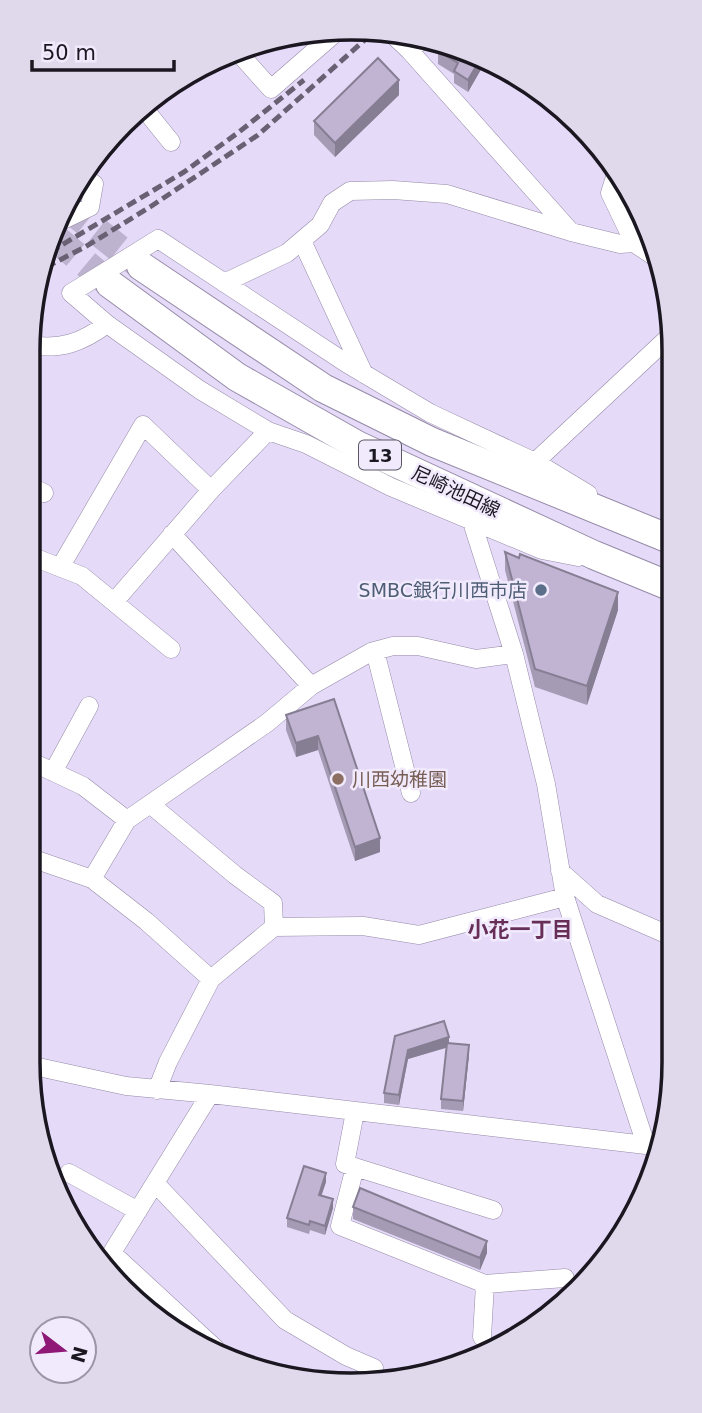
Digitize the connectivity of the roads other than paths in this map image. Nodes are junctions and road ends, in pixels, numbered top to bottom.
1 (325, 42) edge
2 (416, 47) edge
3 (245, 59) edge
4 (149, 115) edge
5 (170, 142) dead end
6 (91, 182) edge
7 (613, 184) edge
8 (71, 216) edge
9 (571, 232) junction
10 (302, 241) junction
11 (634, 243) junction
12 (645, 250) edge
13 (141, 266) tunnel mouth
14 (224, 283) junction
15 (110, 284) tunnel mouth
16 (107, 324) junction
17 (662, 344) edge
18 (40, 346) edge
19 (365, 374) junction
20 (268, 431) junction
21 (535, 462) junction
22 (211, 490) junction
23 (471, 519) junction
24 (641, 527) junction
25 (172, 534) junction
26 (662, 536) edge
27 (40, 559) edge
28 (61, 566) junction
29 (620, 566) junction
30 (662, 583) edge
31 (114, 602) junction
32 (171, 649) dead end
33 (375, 651) junction
34 (514, 654) junction
35 (311, 685) junction
36 (89, 706) dead end
37 (40, 766) edge
38 (53, 772) junction
39 (411, 793) dead end
40 (150, 804) junction
41 (127, 820) junction
42 (40, 861) edge
43 (560, 871) junction
44 (92, 879) junction
45 (565, 897) junction
46 (274, 927) junction
47 (662, 932) edge
48 (211, 979) junction
49 (40, 1067) edge
50 (157, 1090) junction
51 (210, 1094) junction
52 (355, 1112) junction
53 (651, 1144) edge
54 (651, 1145) edge
55 (355, 1167) junction
56 (69, 1173) dead end
57 (155, 1183) junction
58 (492, 1210) dead end
59 (138, 1211) junction
60 (109, 1258) edge
61 (119, 1269) edge
62 (565, 1278) dead end
63 (485, 1284) junction
64 (186, 1325) edge
65 (482, 1337) dead end
66 (373, 1368) dead end

1 - 3 street
2 - 9 street
4 - 5 street
6 - 8 street
7 - 11 street
9 - 10 street
9 - 11 street
10 - 14 street
10 - 19 street
11 - 12 street
13 - 24 main road, 尼崎池田線 / 13
14 - 16 street
14 - 19 street
15 - 29 main road, 尼崎池田線 / 13
16 - 18 street
16 - 20 street
17 - 21 street
19 - 21 street
20 - 22 street
20 - 23 street
21 - 24 street
22 - 25 street
22 - 28 street
23 - 29 street
23 - 34 street
24 - 26 main road, 尼崎池田線 / 13
25 - 31 street
25 - 35 street
27 - 28 street
28 - 31 street
29 - 30 main road, 尼崎池田線 / 13
31 - 32 street
33 - 34 street
33 - 35 street
33 - 39 street
34 - 43 street
35 - 40 street
36 - 38 street
37 - 38 street
38 - 41 street
40 - 41 street
40 - 46 street
41 - 44 street
42 - 44 street
43 - 45 street
43 - 47 street
44 - 48 street
45 - 46 street
45 - 53 street
46 - 48 street
48 - 50 street
49 - 50 street
50 - 51 street
51 - 52 street
51 - 57 street
52 - 54 street
52 - 55 street
55 - 58 street
55 - 63 street
56 - 59 street
57 - 59 street
57 - 66 street
59 - 60 street
61 - 64 street
62 - 63 street
63 - 65 street

